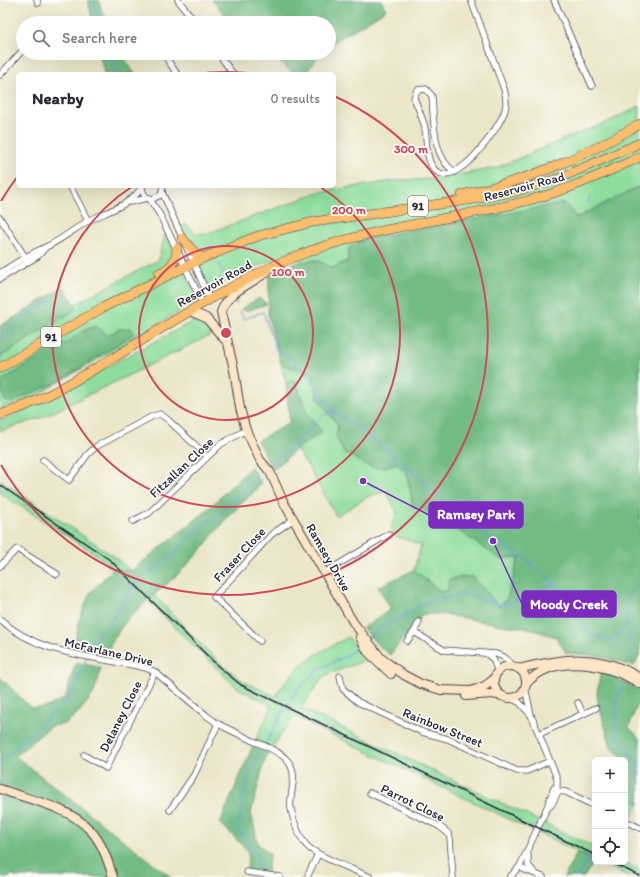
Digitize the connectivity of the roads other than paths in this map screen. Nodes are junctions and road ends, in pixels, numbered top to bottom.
1 (178, 0) edge
2 (471, 0) edge
3 (554, 0) edge
4 (191, 16) edge
5 (16, 58) edge
6 (168, 60) edge
7 (223, 60) edge
8 (176, 72) edge
9 (232, 72) edge
10 (0, 75) edge
11 (592, 86) dead end
12 (640, 124) edge
13 (640, 143) edge
14 (640, 158) edge
15 (455, 172) junction
16 (71, 188) edge
17 (141, 188) edge
18 (142, 188) edge
19 (162, 190) edge
20 (149, 198) junction
21 (124, 203) junction
22 (418, 206) junction
23 (0, 218) edge
24 (88, 221) junction
25 (182, 238) junction
26 (177, 248) junction
27 (203, 258) junction
28 (27, 259) junction
29 (189, 265) junction
30 (274, 266) junction
31 (0, 273) edge
32 (0, 279) edge
33 (207, 302) junction
34 (102, 308) junction
35 (190, 311) junction
36 (229, 350) junction
37 (0, 368) edge
38 (0, 415) edge
39 (246, 430) junction
40 (207, 456) junction
41 (43, 460) dead end
42 (294, 519) junction
43 (133, 521) dead end
44 (389, 534) dead end
45 (0, 566) edge
46 (56, 574) dead end
47 (324, 574) junction
48 (0, 619) edge
49 (353, 622) junction
50 (419, 622) dead end
51 (414, 632) junction
52 (260, 641) dead end
53 (406, 641) dead end
54 (486, 654) junction
55 (517, 668) junction
56 (155, 672) junction
57 (340, 676) dead end
58 (496, 676) junction
59 (640, 678) edge
60 (640, 684) edge
61 (525, 686) junction
62 (506, 697) junction
63 (578, 703) dead end
64 (596, 708) dead end
65 (583, 714) junction
66 (531, 715) junction
67 (218, 724) junction
68 (539, 734) junction
69 (84, 755) dead end
70 (550, 761) junction
71 (0, 789) edge
72 (556, 791) junction
73 (370, 793) dead end
74 (592, 805) edge
75 (170, 810) dead end
76 (628, 822) edge
77 (640, 828) edge
78 (530, 845) junction
79 (318, 854) junction
80 (528, 855) junction
81 (521, 867) junction
82 (247, 872) dead end
83 (537, 874) junction
84 (112, 877) edge
85 (280, 877) edge
86 (307, 877) edge
87 (370, 877) edge
88 (453, 877) edge
89 (510, 877) edge
90 (516, 877) edge
91 (543, 877) edge

1 - 4 street
2 - 15 street
3 - 11 street
5 - 10 street
6 - 8 street
7 - 9 street
12 - 22 main road
13 - 22 main road, Reservoir Road / 91
14 - 30 main road, Reservoir Road / 91
15 - 15 street
16 - 24 street
17 - 21 street
18 - 20 street
19 - 20 street
19 - 25 street
20 - 21 street
20 - 26 street
21 - 24 street
22 - 27 main road, Reservoir Road / 91
23 - 28 street
24 - 28 street
25 - 27 main road
25 - 29 street
26 - 29 street
26 - 34 main road
27 - 29 main road, Reservoir Road / 91
28 - 31 street
28 - 32 street
29 - 33 street
29 - 33 street
29 - 34 main road, Reservoir Road / 91
30 - 33 main road, Reservoir Road / 91
30 - 36 main road, Ramsey Drive
33 - 35 main road, Reservoir Road / 91
34 - 37 main road, Reservoir Road / 91
35 - 36 main road, Ramsey Drive
35 - 38 main road, Reservoir Road / 91
36 - 39 main road, Ramsey Drive
39 - 40 street, Fitzallan Close
39 - 42 main road, Ramsey Drive
40 - 41 street
40 - 43 street, Fitzallan Close
42 - 47 main road, Ramsey Drive
42 - 52 street, Fraser Close
44 - 47 street
45 - 46 street
47 - 49 main road, Ramsey Drive
48 - 56 street, McFarlane Drive
49 - 58 main road, Ramsey Drive
49 - 62 main road, Ramsey Drive
50 - 51 street
51 - 53 street
51 - 54 street
54 - 55 street
54 - 58 street
55 - 58 main road
55 - 59 main road
55 - 61 main road
56 - 67 street, McFarlane Drive
56 - 69 street, Delaney Close
57 - 70 street, Rainbow Street
58 - 62 main road
60 - 61 main road
61 - 62 main road
61 - 66 street
62 - 66 street
63 - 65 street
64 - 65 street
65 - 68 street
66 - 68 street
67 - 75 street
67 - 79 street, McFarlane Drive
68 - 70 street
70 - 72 street
71 - 84 main road
72 - 74 street
72 - 78 street
73 - 88 street, Parrot Close
76 - 77 street
78 - 80 street
78 - 81 street
79 - 86 street
79 - 87 street, McFarlane Drive
80 - 81 street
80 - 83 street
81 - 83 street
81 - 89 street
81 - 90 street
82 - 85 street
83 - 91 street

